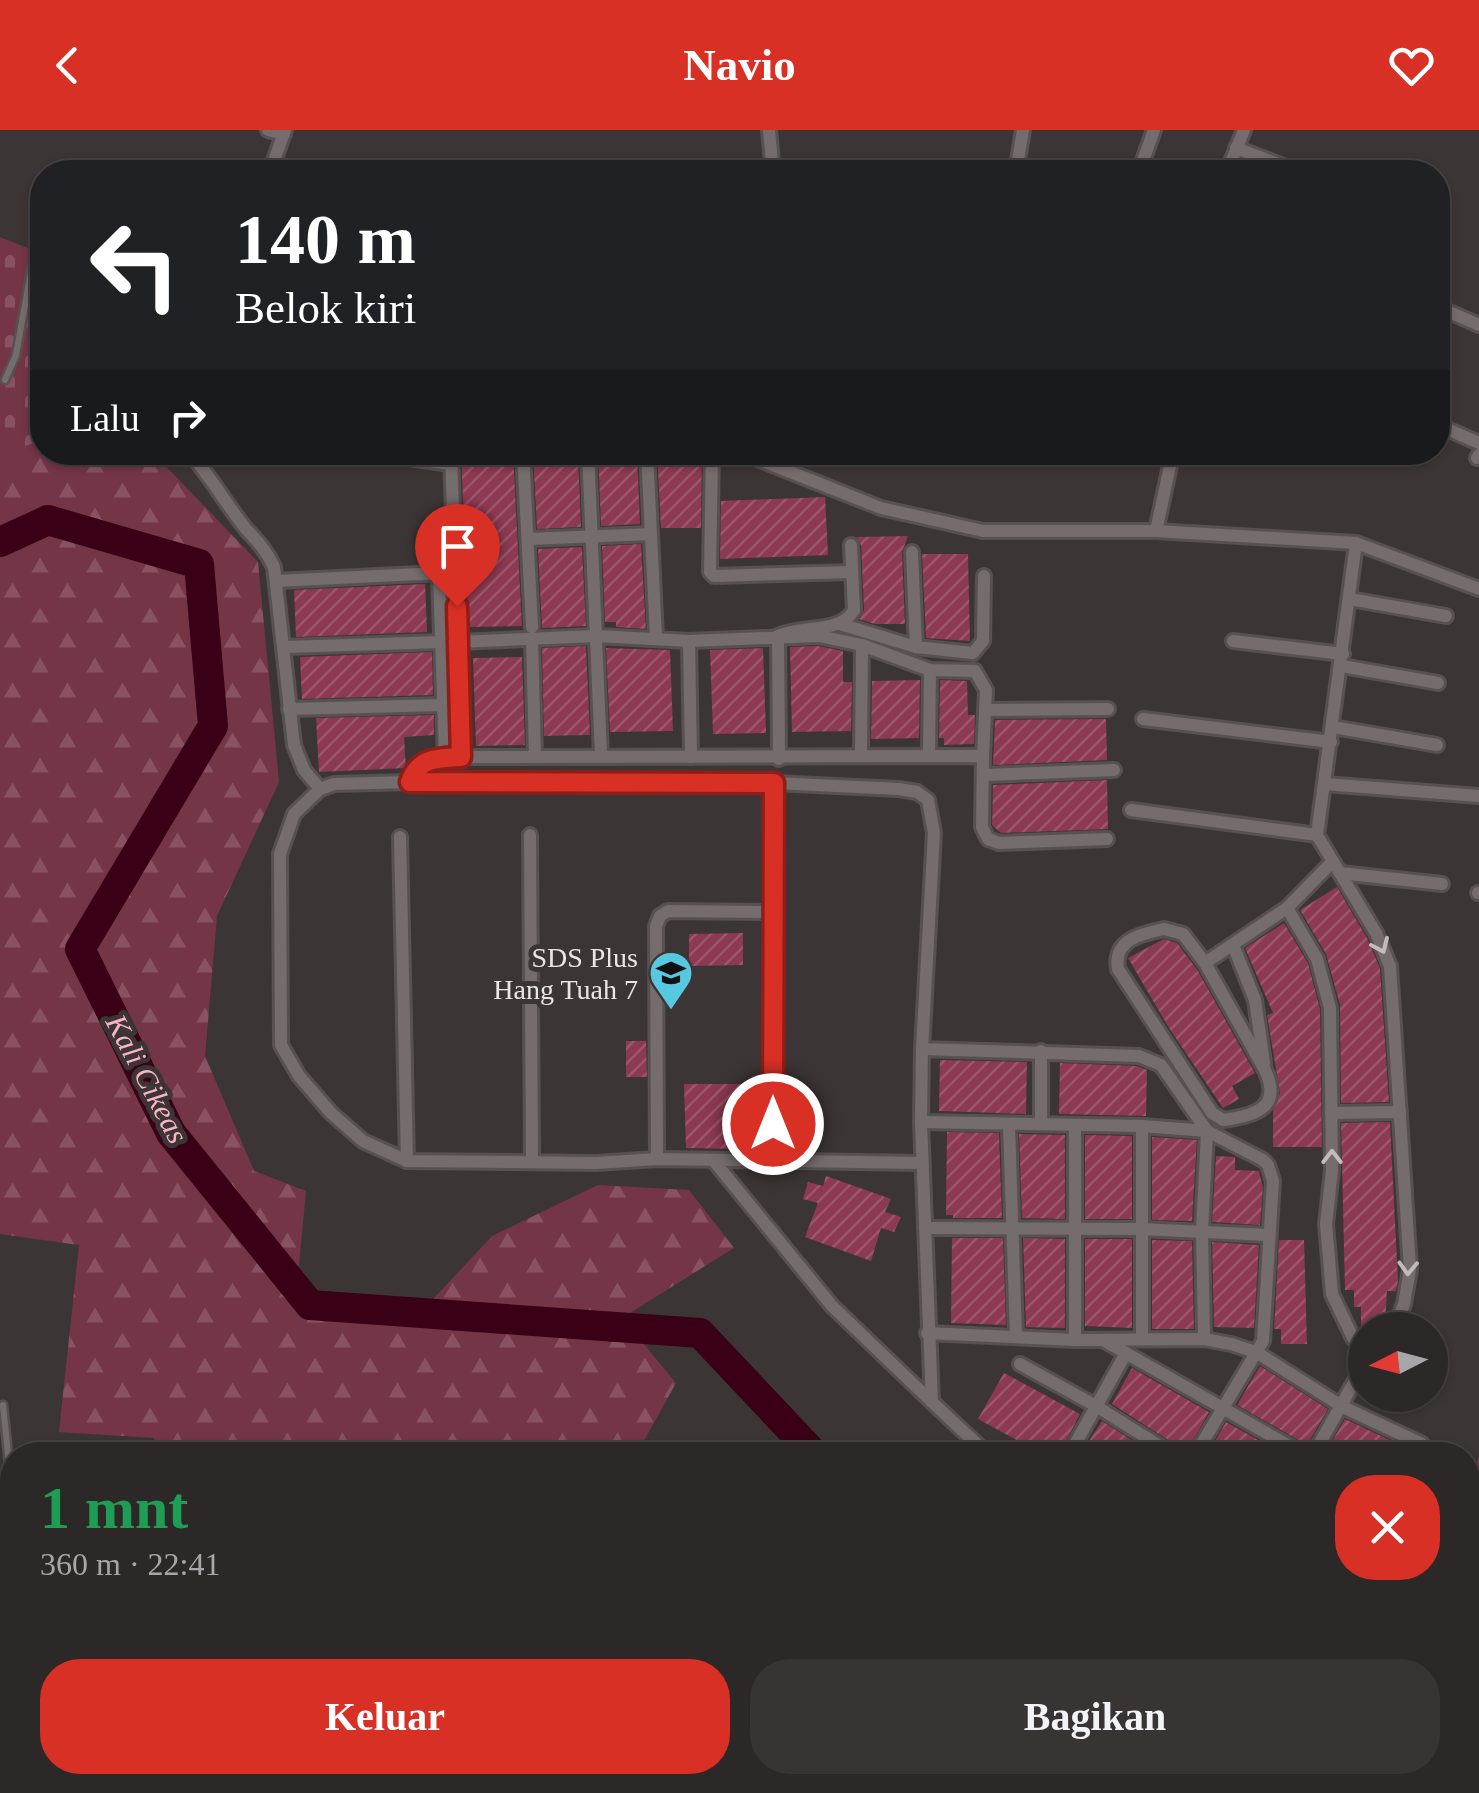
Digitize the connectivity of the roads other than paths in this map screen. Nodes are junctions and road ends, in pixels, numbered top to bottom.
1 (268, 130) edge
2 (769, 130) edge
3 (1023, 130) edge
4 (1154, 130) edge
5 (1244, 130) edge
6 (284, 132) edge
7 (1236, 148) junction
8 (274, 160) edge
9 (772, 160) edge
10 (1018, 160) edge
11 (1143, 160) edge
12 (1231, 160) edge
13 (1268, 160) edge
14 (30, 277) edge
15 (1450, 312) edge
16 (1479, 324) edge
17 (5, 380) dead end
18 (1450, 430) edge
19 (1479, 443) edge
20 (200, 465) edge
21 (451, 465) edge
22 (524, 465) edge
23 (589, 465) edge
24 (648, 465) edge
25 (712, 465) edge
26 (775, 465) edge
27 (1170, 465) edge
28 (1156, 531) junction
29 (651, 534) junction
30 (593, 536) junction
31 (528, 539) junction
32 (1356, 543) junction
33 (851, 545) dead end
34 (912, 552) dead end
35 (852, 572) junction
36 (984, 576) dead end
37 (276, 581) junction
38 (1479, 589) edge
39 (1350, 599) junction
40 (1446, 616) dead end
41 (840, 624) junction
42 (532, 632) junction
43 (597, 636) junction
44 (656, 636) junction
45 (778, 636) junction
46 (690, 640) junction
47 (1233, 641) dead end
48 (442, 642) junction
49 (458, 642) junction
50 (862, 645) junction
51 (916, 646) junction
52 (285, 648) junction
53 (1342, 660) junction
54 (930, 670) junction
55 (1438, 682) dead end
56 (443, 705) junction
57 (289, 709) junction
58 (1108, 709) dead end
59 (987, 710) junction
60 (1143, 719) dead end
61 (1332, 734) junction
62 (1438, 745) dead end
63 (601, 754) junction
64 (928, 754) junction
65 (861, 756) junction
66 (983, 756) junction
67 (461, 757) junction
68 (535, 757) junction
69 (445, 758) junction
70 (691, 758) junction
71 (779, 759) junction
72 (1114, 770) dead end
73 (985, 776) junction
74 (410, 782) junction
75 (774, 783) junction
76 (1324, 784) junction
77 (320, 789) junction
78 (1479, 796) edge
79 (1131, 810) dead end
80 (530, 835) dead end
81 (1317, 836) junction
82 (400, 837) dead end
83 (1107, 840) dead end
84 (1336, 868) junction
85 (1442, 884) dead end
86 (1287, 908) junction
87 (773, 912) junction
88 (1234, 945) junction
89 (1205, 963) junction
90 (922, 1049) junction
91 (1041, 1051) junction
92 (1265, 1070) junction
93 (1400, 1112) junction
94 (1331, 1113) junction
95 (921, 1122) junction
96 (1041, 1124) junction
97 (1075, 1125) junction
98 (1010, 1126) junction
99 (1142, 1126) junction
100 (1207, 1131) junction
101 (657, 1159) junction
102 (772, 1160) junction
103 (408, 1161) junction
104 (714, 1161) junction
105 (532, 1162) junction
106 (922, 1163) junction
107 (926, 1228) junction
108 (1012, 1229) junction
109 (1140, 1229) junction
110 (1076, 1230) junction
111 (1202, 1231) junction
112 (1269, 1235) junction
113 (1401, 1312) edge
114 (1348, 1329) edge
115 (928, 1333) junction
116 (1016, 1336) junction
117 (1099, 1338) junction
118 (1142, 1338) junction
119 (1204, 1339) junction
120 (1075, 1340) junction
121 (1256, 1352) junction
122 (1126, 1353) junction
123 (1020, 1364) dead end
124 (1348, 1396) edge
125 (932, 1402) junction
126 (3, 1405) dead end
127 (1096, 1406) junction
128 (1342, 1407) junction
129 (1222, 1408) junction
130 (6, 1442) edge
131 (975, 1442) edge
132 (1076, 1442) edge
133 (1153, 1442) edge
134 (1202, 1442) edge
135 (1282, 1442) edge
136 (1321, 1442) edge
137 (1418, 1442) edge

1 - 6 street
2 - 9 street
3 - 10 street
4 - 11 street
5 - 7 street
6 - 8 street
7 - 12 street
7 - 13 street
14 - 17 lane
15 - 16 street
18 - 19 street
20 - 37 street
21 - 49 street
22 - 31 street
23 - 30 street
24 - 29 street
25 - 35 street
26 - 28 street
27 - 28 street
28 - 32 street
29 - 30 street
29 - 44 street
30 - 31 street
30 - 43 street
31 - 42 street
32 - 38 street
32 - 39 street
33 - 35 street
34 - 51 street
35 - 41 street
36 - 51 street
37 - 48 street
37 - 52 street
39 - 40 street
39 - 53 street
41 - 45 street
41 - 51 street
42 - 43 street
42 - 49 street
42 - 68 street
43 - 44 street
43 - 63 street
44 - 46 street
45 - 46 street
45 - 50 street
45 - 71 street
46 - 70 street
47 - 53 street
48 - 52 street
48 - 56 street
49 - 67 street
50 - 54 street
50 - 65 street
52 - 57 street
53 - 55 street
53 - 61 street
54 - 59 street
54 - 64 street
56 - 57 street
56 - 69 street
57 - 77 street
58 - 59 street
59 - 66 street
60 - 61 street
61 - 62 street
61 - 76 street
63 - 68 street
63 - 70 street
64 - 65 street
64 - 66 street
65 - 71 street
66 - 73 street
67 - 68 street
67 - 69 street
69 - 74 street
70 - 71 street
72 - 73 street
73 - 83 street
74 - 75 street
74 - 77 street
75 - 87 street
75 - 90 street
76 - 78 street
76 - 81 street
77 - 103 street
79 - 81 street
80 - 105 street
81 - 84 street
82 - 103 street
84 - 85 street
84 - 86 street
84 -> 93 street
86 - 88 street
86 - 94 street
87 - 101 street
87 - 102 street
88 - 89 street
88 - 92 street
89 - 92 street
89 - 92 street
90 - 91 street
90 - 95 street
91 - 96 street
91 - 100 street
93 - 94 street
93 -> 113 street
114 -> 94 street
95 - 98 street
95 - 106 street
96 - 97 street
96 - 98 street
97 - 99 street
97 - 110 street
98 - 108 street
99 - 100 street
99 - 109 street
100 - 111 street
100 - 112 street
101 - 104 street
101 - 105 street
102 - 104 street
102 - 106 street
103 - 105 street
104 - 125 street
106 - 107 street
107 - 108 street
107 - 115 street
108 - 110 street
108 - 116 street
109 - 110 street
109 - 111 street
109 - 118 street
110 - 120 street
111 - 112 street
111 - 119 street
112 - 121 street
115 - 116 street
115 - 125 street
116 - 120 street
117 - 118 street
117 - 120 street
117 - 122 street
118 - 119 street
119 - 121 street
121 - 128 street
121 - 129 street
122 - 127 street
122 - 129 street
123 - 127 street
124 - 128 street
125 - 131 street
126 - 130 lane
127 - 132 street
127 - 133 street
128 - 136 street
128 - 137 street
129 - 134 street
129 - 135 street

